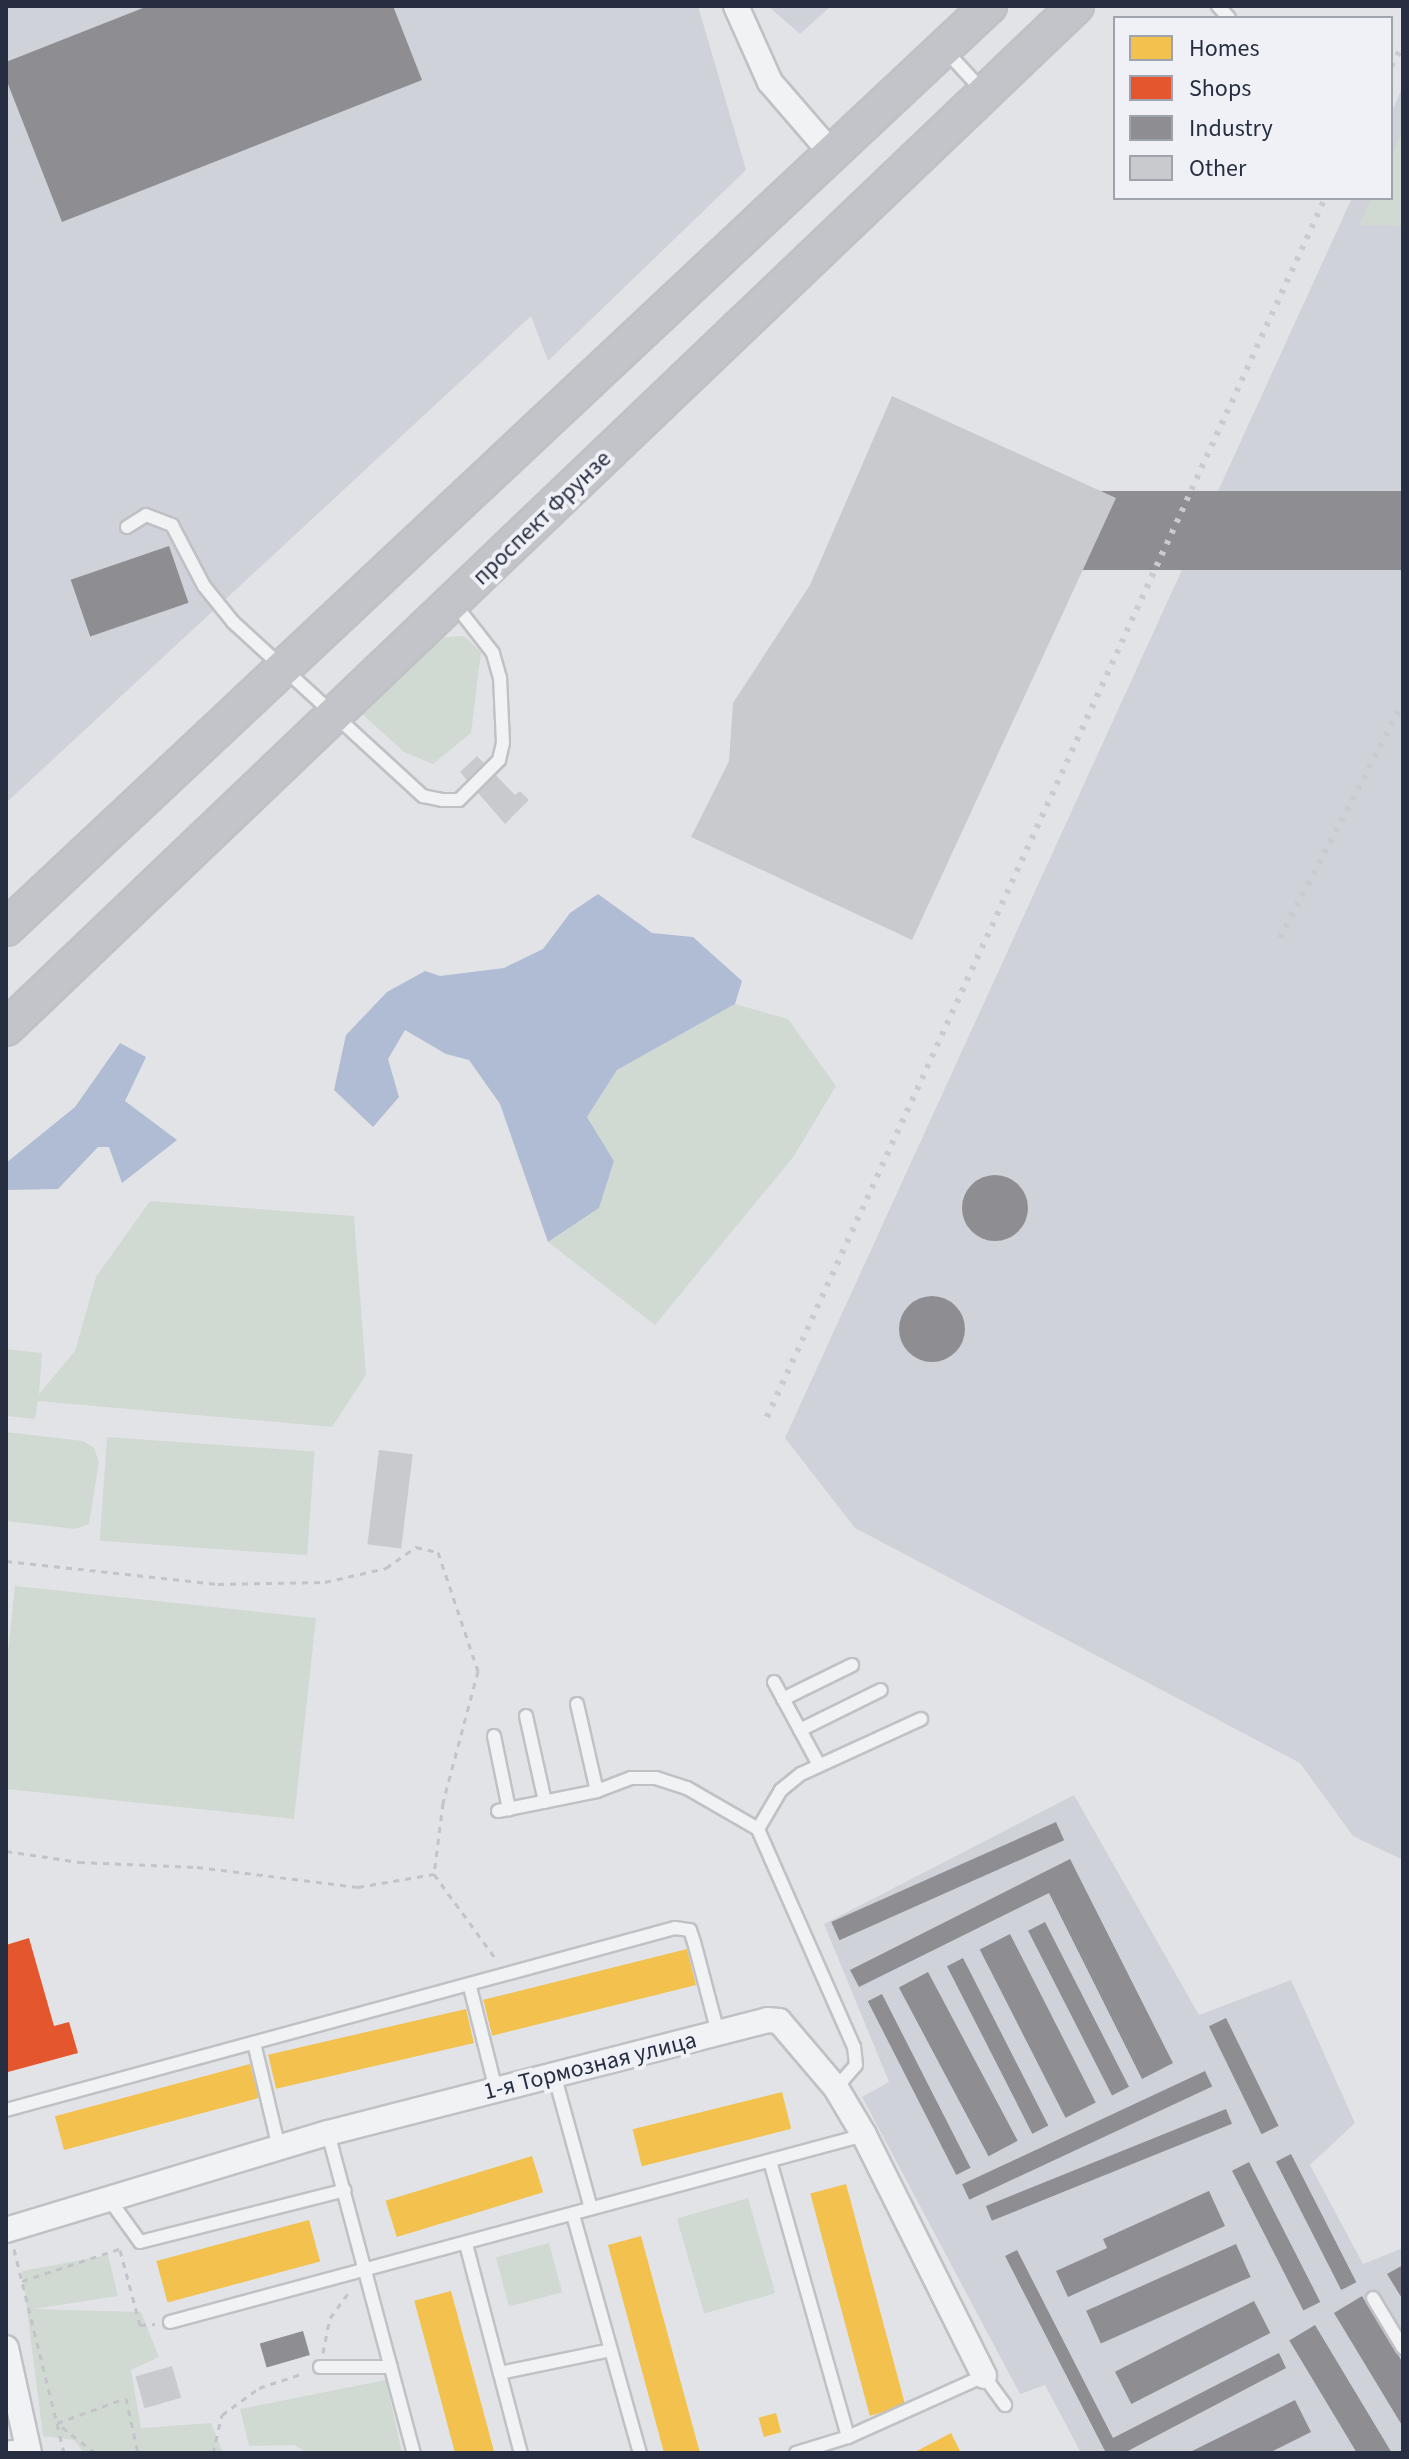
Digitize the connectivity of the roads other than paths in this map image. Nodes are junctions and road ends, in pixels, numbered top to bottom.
1 (736, 6) edge
2 (989, 6) edge
3 (1076, 6) edge
4 (944, 49) junction
5 (984, 92) junction
6 (833, 155) junction
7 (127, 527) dead end
8 (454, 603) junction
9 (281, 667) junction
10 (335, 716) junction
11 (6, 928) edge
12 (6, 1028) edge
13 (852, 1665) dead end
14 (774, 1682) dead end
15 (881, 1690) dead end
16 (783, 1699) junction
17 (577, 1704) dead end
18 (526, 1716) dead end
19 (921, 1719) dead end
20 (800, 1730) junction
21 (494, 1736) dead end
22 (819, 1765) junction
23 (597, 1791) junction
24 (545, 1802) junction
25 (758, 1829) junction
26 (470, 1987) junction
27 (718, 2033) junction
28 (254, 2043) junction
29 (554, 2074) junction
30 (836, 2088) junction
31 (496, 2090) junction
32 (6, 2110) edge
33 (328, 2133) junction
34 (864, 2135) junction
35 (279, 2148) junction
36 (770, 2161) junction
37 (345, 2190) junction
38 (109, 2199) junction
39 (591, 2208) junction
40 (573, 2215) junction
41 (7, 2230) edge
42 (466, 2244) junction
43 (366, 2269) junction
44 (1373, 2298) dead end
45 (170, 2322) road end
46 (6, 2348) edge
47 (1403, 2348) edge
48 (611, 2350) junction
49 (320, 2367) road end
50 (391, 2367) junction
51 (500, 2373) junction
52 (984, 2376) junction
53 (1005, 2405) dead end
54 (848, 2437) junction
55 (21, 2449) edge
56 (414, 2453) edge
57 (521, 2453) edge
58 (640, 2453) edge
59 (796, 2453) edge

1 - 6 street
2 - 4 main road
3 - 5 main road, проспект Фрунзе
4 - 5 lane
4 - 6 main road
5 - 8 main road, проспект Фрунзе
6 - 9 main road
7 - 9 lane
8 - 10 main road, проспект Фрунзе
8 - 10 lane
9 - 10 lane
9 - 11 main road
10 - 12 main road, проспект Фрунзе
13 - 16 lane
14 - 16 lane
15 - 20 lane
16 - 20 lane
17 - 23 lane
18 - 24 lane
19 - 22 lane
20 - 22 lane
21 - 24 lane
22 - 25 lane
23 - 24 lane
23 - 25 lane
25 - 30 lane
26 - 27 lane
26 - 28 lane
26 - 31 lane
27 - 29 street, 1-я Тормозная улица
27 - 30 street, 1-я Тормозная улица
28 - 32 lane
28 - 35 lane
29 - 31 street, 1-я Тормозная улица
29 - 39 lane
30 - 34 street, 1-я Тормозная улица
31 - 33 street, 1-я Тормозная улица
33 - 35 street, 1-я Тормозная улица
33 - 37 lane
34 - 36 lane
34 - 52 street, 1-я Тормозная улица
35 - 38 street, 1-я Тормозная улица
36 - 39 lane
36 - 54 lane
37 - 38 lane
37 - 43 lane
38 - 41 street, 1-я Тормозная улица
39 - 40 lane
40 - 42 lane
40 - 48 lane
42 - 43 lane
42 - 51 lane
43 - 45 lane
43 - 50 lane
44 - 47 lane
46 - 55 street
48 - 51 lane
48 - 58 lane
49 - 50 lane
50 - 56 lane
51 - 57 lane
52 - 53 lane
52 - 54 lane
54 - 59 lane

